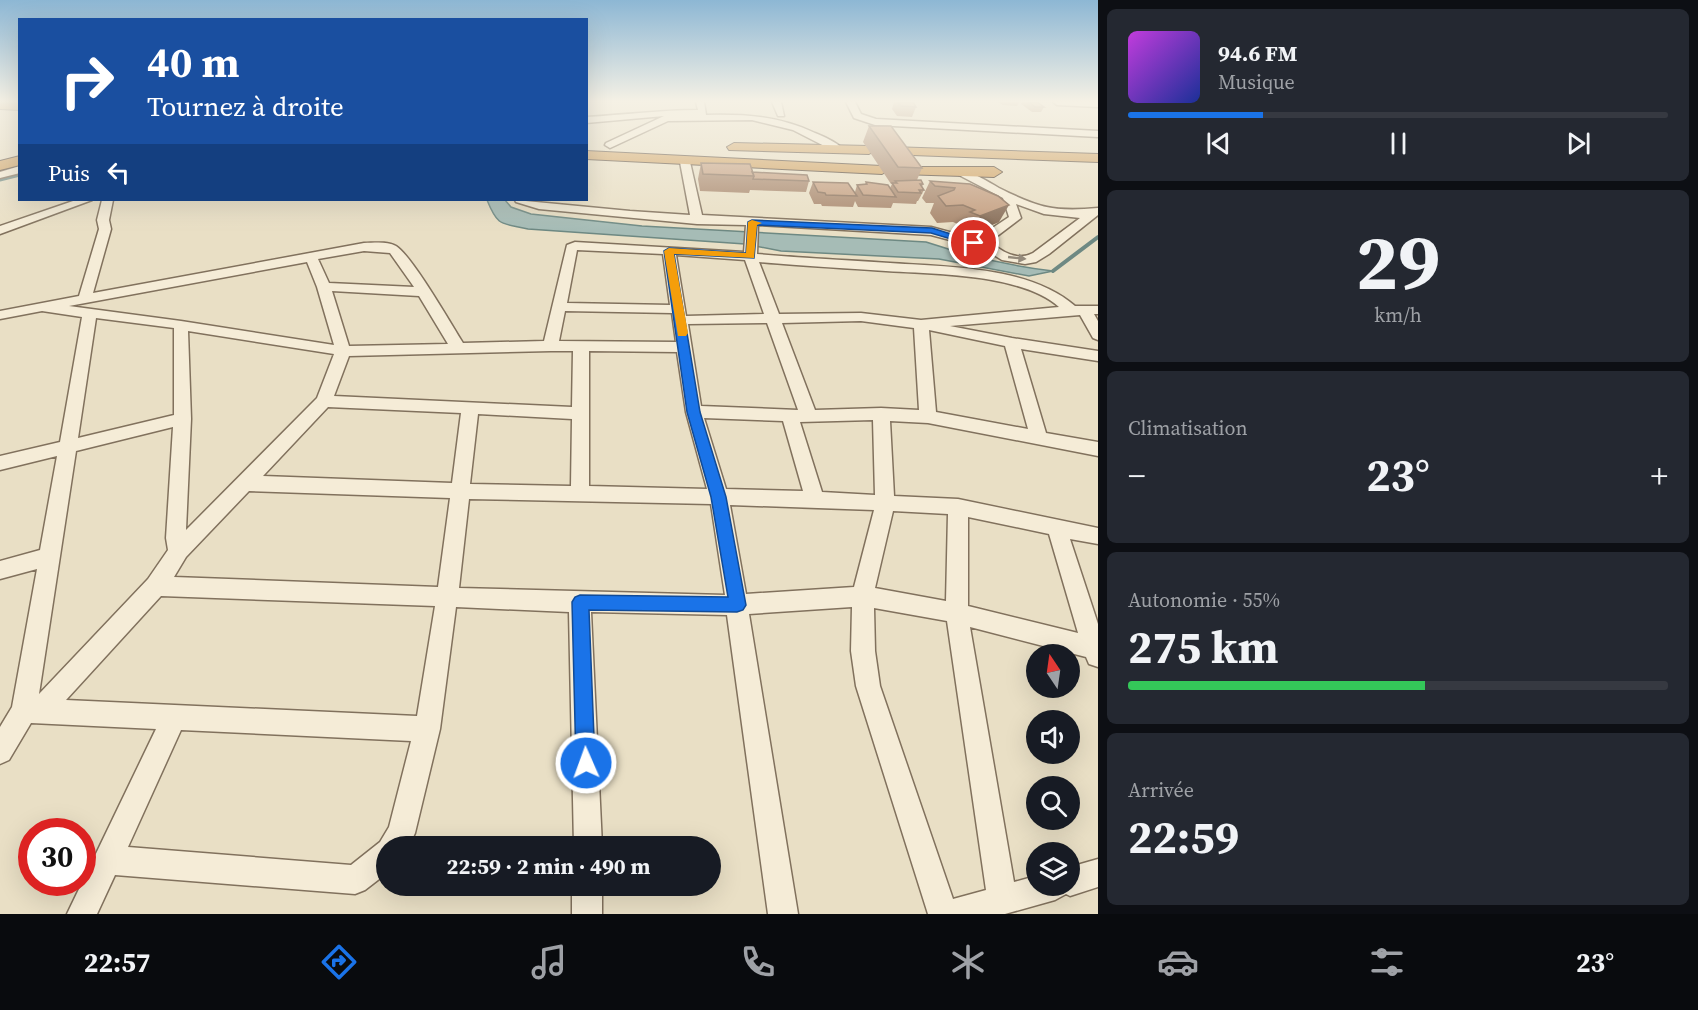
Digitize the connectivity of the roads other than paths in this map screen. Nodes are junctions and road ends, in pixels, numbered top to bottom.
1 (640, 145) edge
2 (831, 145) edge
3 (701, 146) dead end
4 (724, 147) dead end
5 (838, 149) junction
6 (869, 150) dead end
7 (891, 151) edge
8 (588, 155) edge
9 (1098, 158) edge
10 (18, 161) edge
11 (685, 162) junction
12 (0, 166) edge
13 (18, 170) edge
14 (882, 170) dead end
15 (905, 171) edge
16 (1046, 171) dead end
17 (1098, 171) edge
18 (961, 172) junction
19 (1014, 172) dead end
20 (0, 175) edge
21 (1008, 196) junction
22 (83, 201) edge
23 (108, 201) edge
24 (523, 201) edge
25 (1097, 211) edge
26 (697, 220) junction
27 (752, 226) junction
28 (0, 230) edge
29 (987, 246) junction
30 (669, 251) junction
31 (751, 252) junction
32 (311, 257) junction
33 (324, 287) junction
34 (424, 292) junction
35 (88, 306) junction
36 (559, 307) junction
37 (1085, 310) edge
38 (679, 314) junction
39 (0, 315) edge
40 (773, 319) junction
41 (921, 324) junction
42 (181, 325) junction
43 (1098, 335) edge
44 (1012, 343) junction
45 (551, 346) junction
46 (581, 346) junction
47 (684, 347) junction
48 (458, 348) junction
49 (343, 351) junction
50 (1098, 356) edge
51 (324, 401) junction
52 (470, 409) junction
53 (694, 412) junction
54 (581, 413) junction
55 (881, 414) junction
56 (790, 416) junction
57 (809, 416) junction
58 (928, 417) junction
59 (182, 419) junction
60 (1039, 437) junction
61 (67, 447) junction
62 (1098, 449) edge
63 (0, 463) edge
64 (243, 483) junction
65 (460, 491) junction
66 (580, 494) junction
67 (718, 497) junction
68 (815, 499) junction
69 (885, 503) junction
70 (958, 507) junction
71 (1056, 526) junction
72 (1098, 536) edge
73 (179, 551) junction
74 (49, 557) junction
75 (0, 570) edge
76 (156, 586) junction
77 (863, 596) junction
78 (447, 597) junction
79 (580, 602) junction
80 (737, 605) junction
81 (957, 613) junction
82 (1097, 653) edge
83 (32, 711) junction
84 (174, 718) junction
85 (427, 729) junction
86 (2, 745) edge
87 (399, 836) edge
88 (588, 836) edge
89 (107, 860) junction
90 (376, 865) edge
91 (1098, 873) edge
92 (1080, 878) edge
93 (1026, 893) edge
94 (587, 896) edge
95 (1002, 900) junction
96 (82, 914) edge
97 (587, 914) edge
98 (783, 914) edge
99 (943, 914) edge
100 (952, 914) edge

1 - 3 highway
2 - 5 street
4 - 5 highway
5 - 6 highway
7 - 9 highway
8 - 11 highway
10 - 12 highway
11 - 14 highway
11 - 26 street
13 - 20 street
15 - 18 highway
16 - 17 highway
18 - 19 highway
18 - 21 street
21 - 25 street
21 - 29 street
22 - 28 street
23 - 35 street
24 - 26 street
29 -> 25 street
26 - 27 street
27 - 29 street
27 - 31 street
30 - 31 street
30 - 36 street
30 - 38 street
31 - 37 street
31 - 40 street
32 - 33 street
32 - 34 street
32 - 35 street
33 - 34 street
33 - 49 street
34 - 48 street
35 - 39 street
35 - 42 street
35 - 61 street
36 - 38 street
36 - 45 street
37 - 41 street
37 - 43 street
38 - 40 street
38 - 47 street
40 - 41 street
40 - 57 street
41 - 44 street
41 - 58 street
42 - 49 street
42 - 59 street
44 - 50 street
44 - 60 street
45 - 46 street
45 - 48 street
46 - 47 street
46 - 54 street
47 - 53 street
48 - 49 street
49 - 51 street
51 - 52 street
51 - 64 street
52 - 54 street
52 - 65 street
53 - 56 street
53 - 67 street
54 - 66 street
55 - 57 street
55 - 58 street
55 - 69 street
56 - 57 street
56 - 68 street
58 - 60 street
59 - 61 street
59 - 73 street
60 - 62 street
61 - 63 street
61 - 74 street
64 - 65 street
64 - 73 street
65 - 66 street
65 - 78 street
66 - 67 street
67 - 68 street
67 - 80 street
68 - 69 street
69 - 70 street
69 - 77 street
70 - 71 street
70 - 81 street
71 - 72 street
71 - 82 street
73 - 76 street
74 - 75 street
74 - 83 street
76 - 78 street
76 - 83 street
77 - 80 street
77 - 81 street
77 - 99 street
78 - 79 street
78 - 85 street
79 - 80 street
79 - 88 street
80 - 98 street
81 - 82 street
81 - 95 street
83 - 84 street
83 - 86 street
84 - 85 street
84 - 89 street
85 - 87 street
89 - 90 street
89 - 96 street
91 - 92 street
93 - 95 street
94 - 97 street
95 - 100 street

